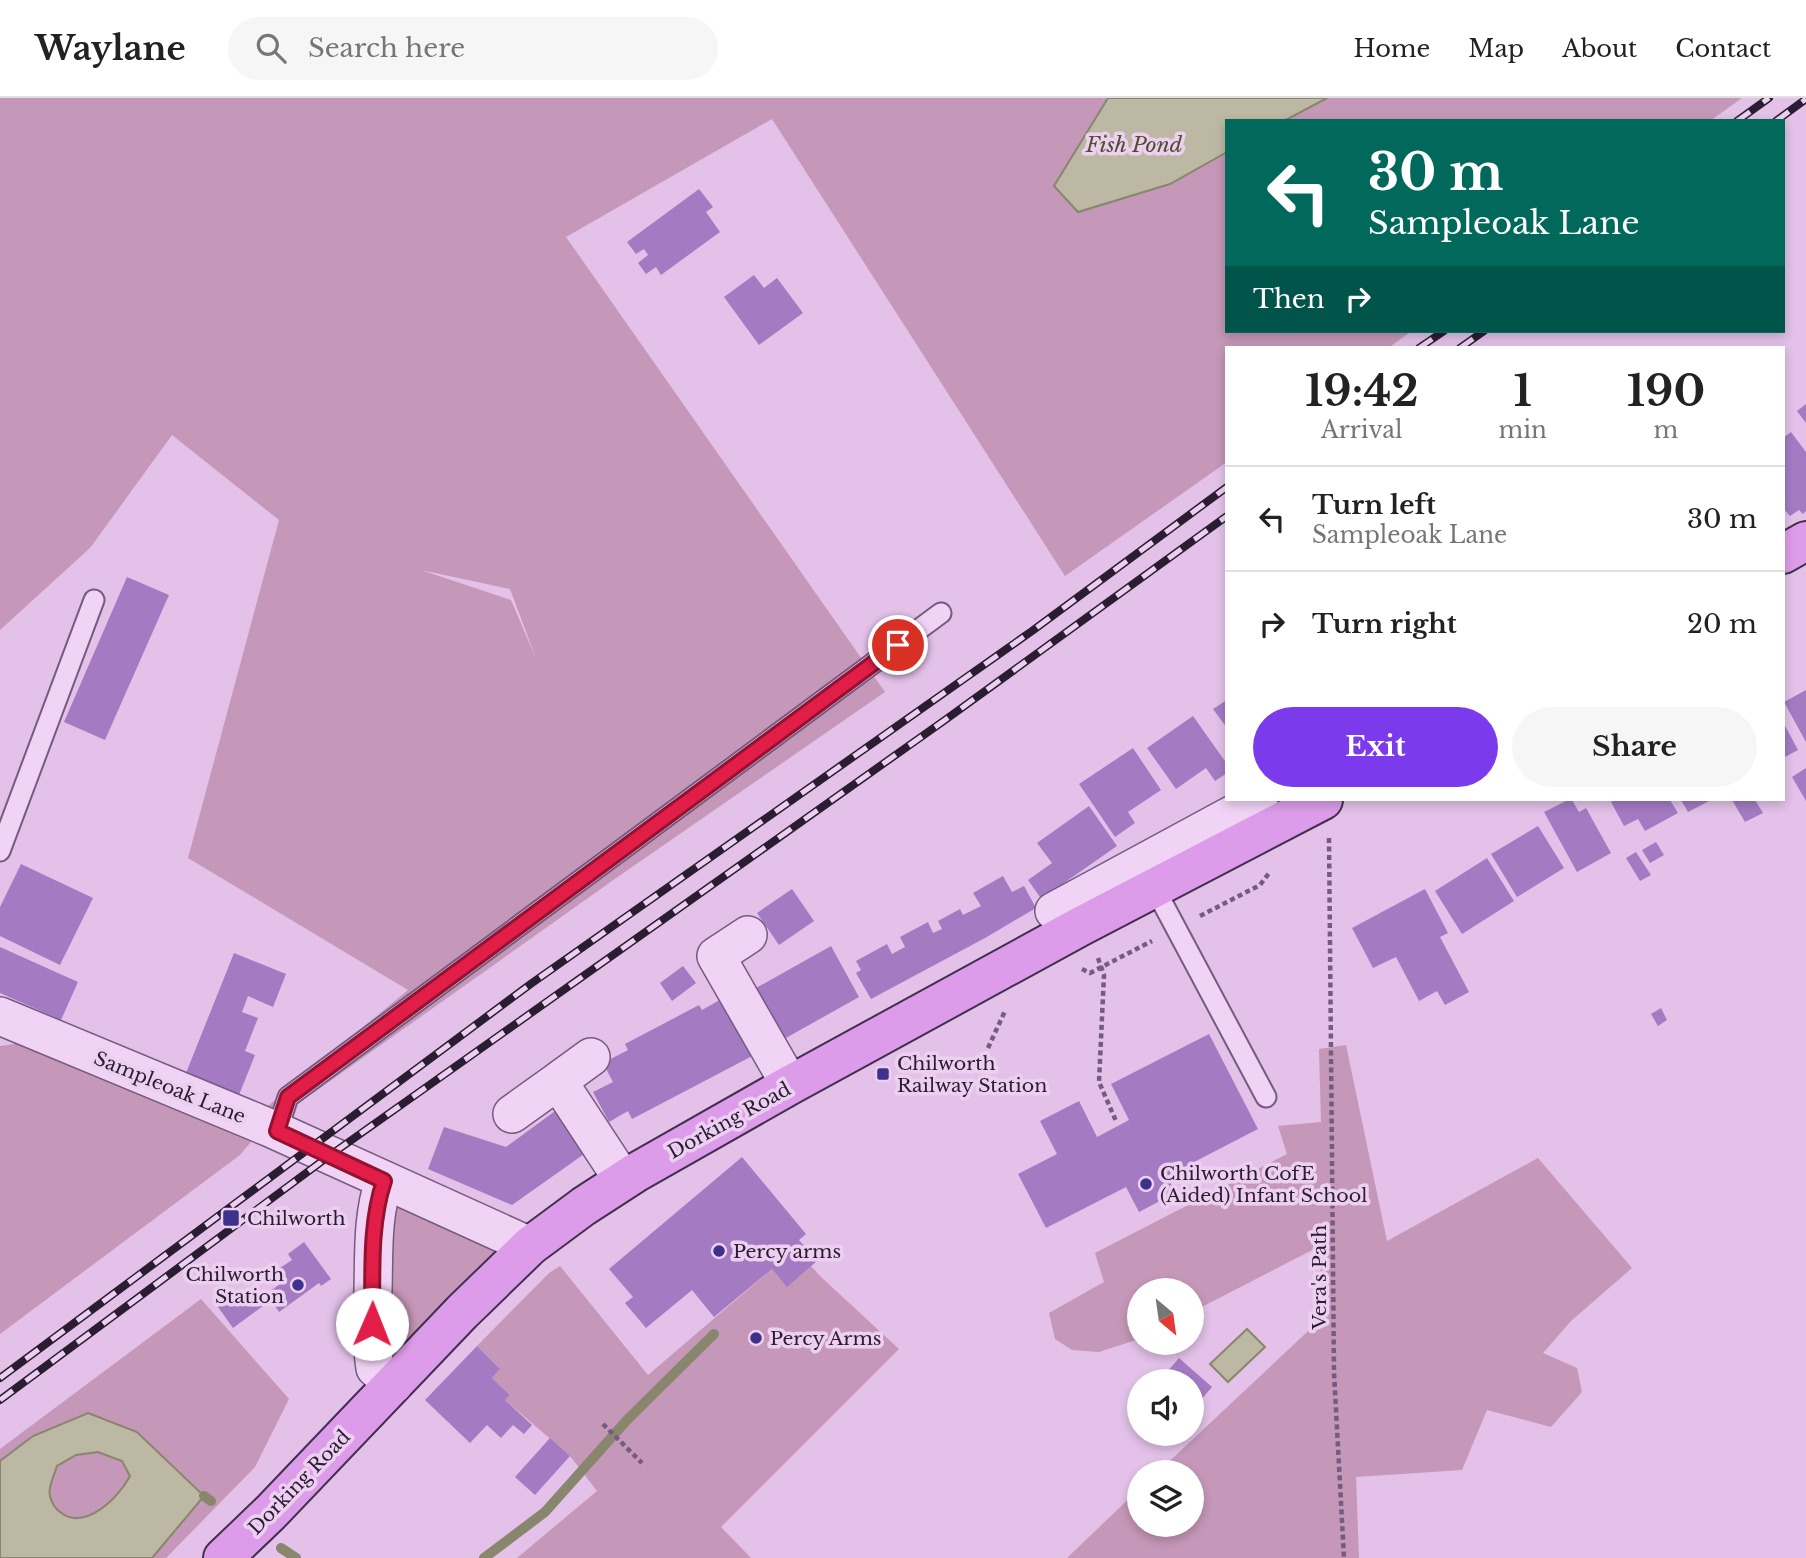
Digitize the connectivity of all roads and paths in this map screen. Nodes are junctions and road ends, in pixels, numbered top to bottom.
1 (1806, 541) edge
2 (1785, 553) edge
3 (94, 600) dead end
4 (941, 613) dead end
5 (1258, 801) edge
6 (1326, 814) edge
7 (1206, 845) junction
8 (0, 851) edge
9 (1154, 887) junction
10 (1068, 918) junction
11 (748, 934) dead end
12 (1008, 1005) dead end
13 (0, 1016) edge
14 (988, 1048) dead end
15 (591, 1057) dead end
16 (558, 1081) junction
17 (790, 1085) junction
18 (1266, 1097) dead end
19 (512, 1114) dead end
20 (1116, 1121) dead end
21 (277, 1131) junction
22 (624, 1180) junction
23 (384, 1181) junction
24 (530, 1245) junction
25 (394, 1384) junction
26 (603, 1424) dead end
27 (642, 1463) dead end
28 (223, 1558) edge
29 (1344, 1558) edge

1 - 2 main road
3 - 8 lane
4 - 21 lane
5 - 7 street
6 - 7 main road, Dorking Road
6 - 29 path, Vera's Path
7 - 9 main road, Dorking Road
7 - 10 street
9 - 10 main road, Dorking Road
9 - 18 lane
10 - 17 main road, Dorking Road
10 - 20 path
11 - 17 street
12 - 14 path
13 - 21 street, Sampleoak Lane
15 - 16 street
16 - 19 street
16 - 22 street
17 - 22 main road, Dorking Road
21 - 23 street, Sampleoak Lane
22 - 24 main road, Dorking Road
23 - 24 street, Sampleoak Lane
23 - 25 street
24 - 25 main road, Dorking Road
25 - 28 main road, Dorking Road
26 - 27 path

